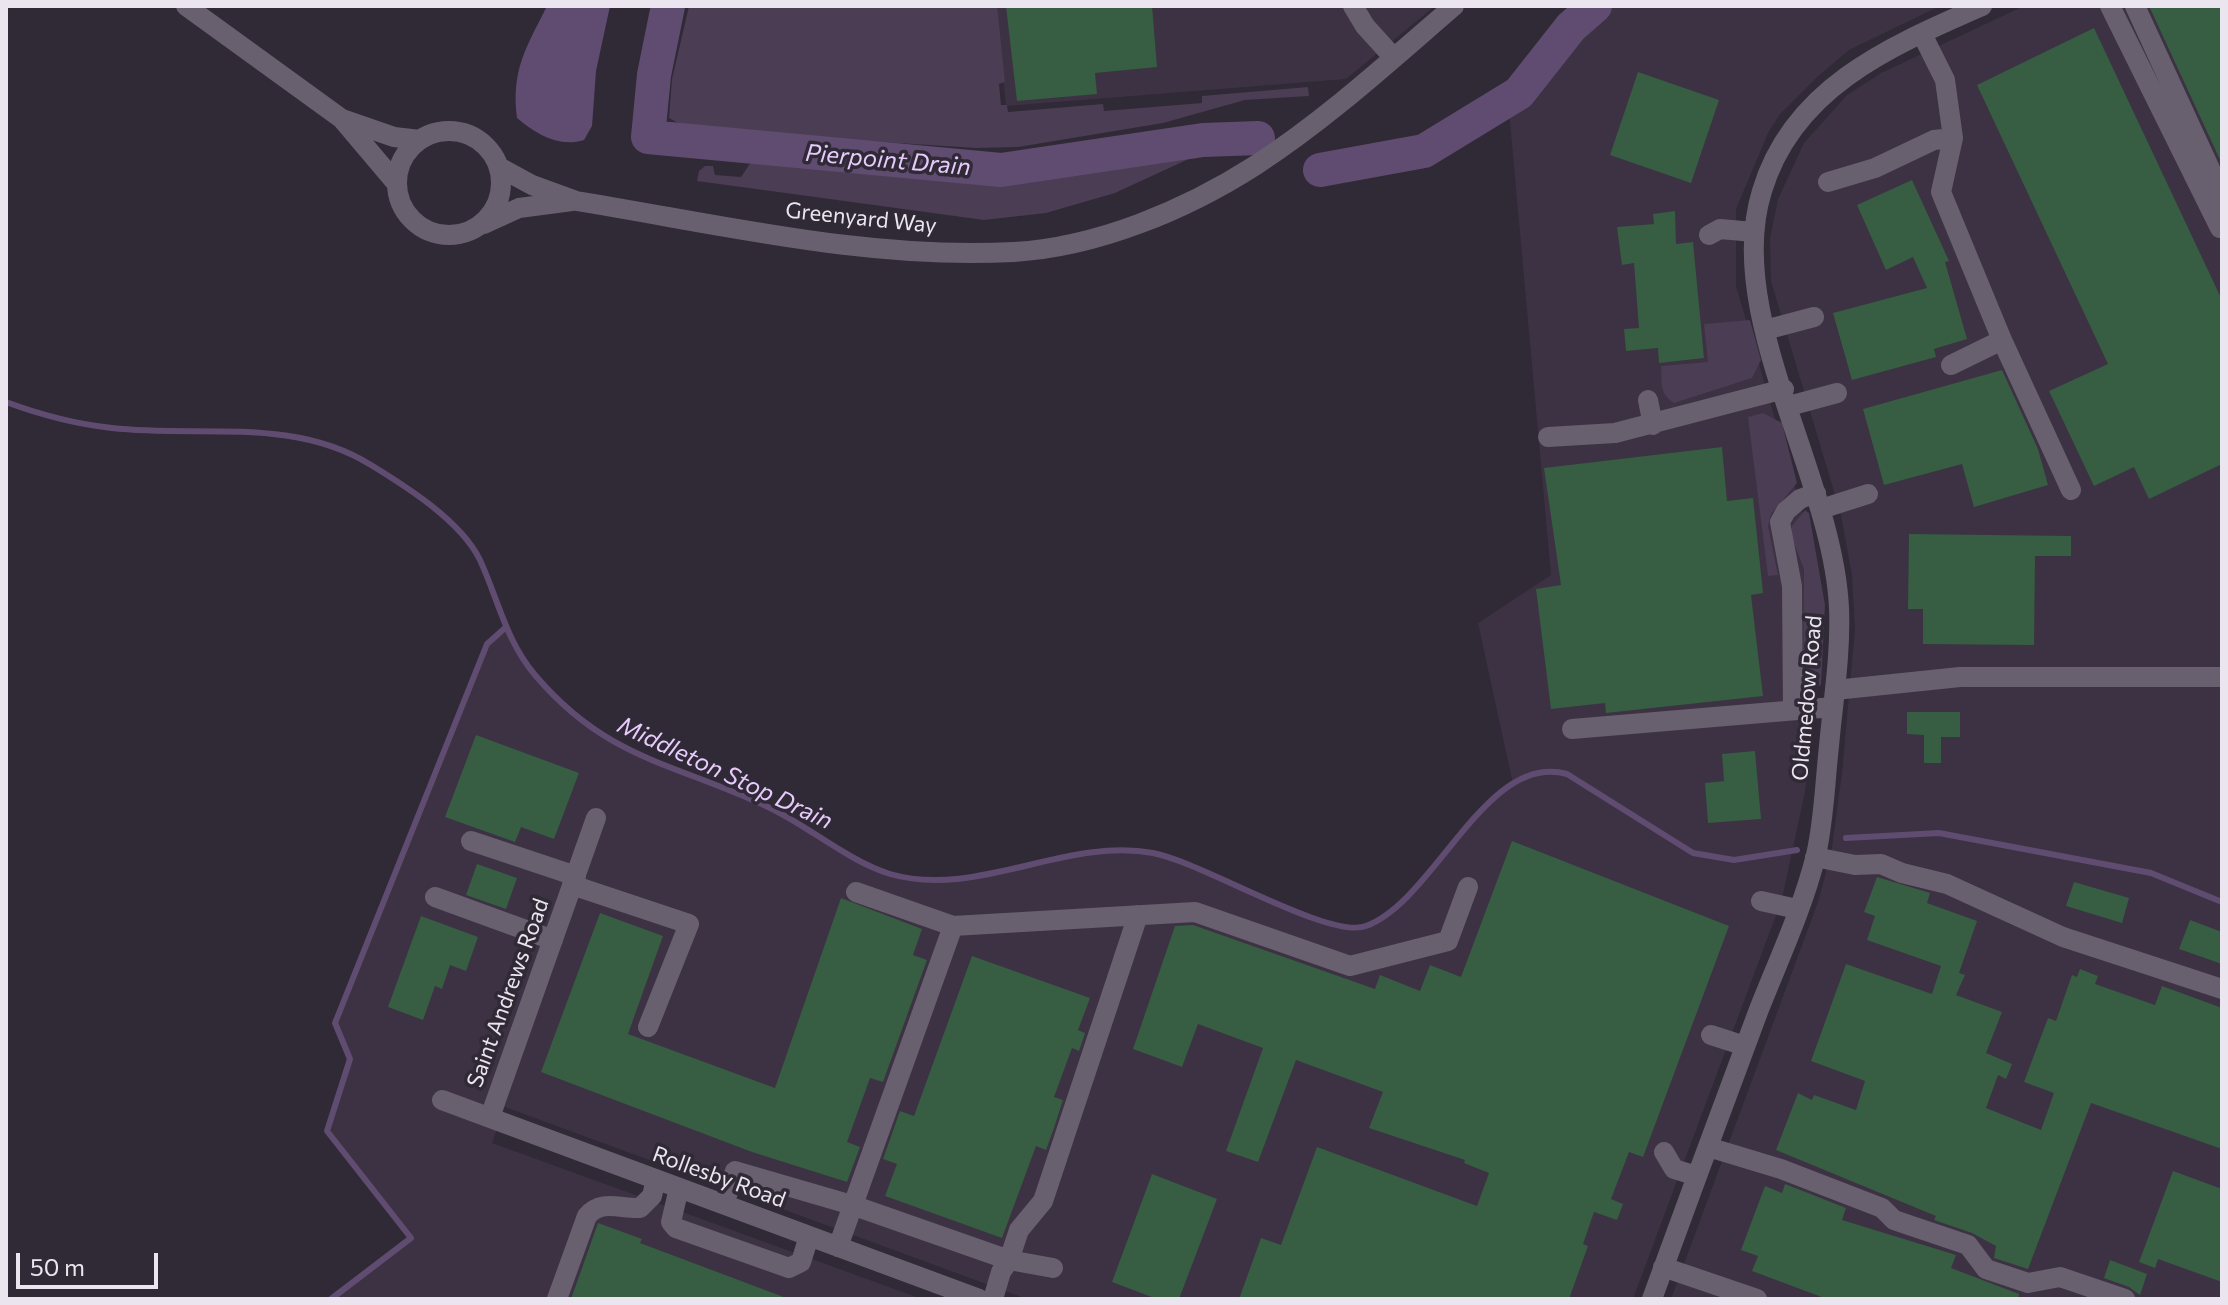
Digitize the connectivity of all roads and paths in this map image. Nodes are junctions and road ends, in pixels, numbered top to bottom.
1 (186, 6) edge
2 (1353, 6) edge
3 (1454, 6) edge
4 (1982, 6) edge
5 (2110, 6) edge
6 (2135, 6) edge
7 (1922, 34) junction
8 (1394, 58) junction
9 (342, 119) junction
10 (1953, 138) junction
11 (420, 140) junction
12 (499, 167) junction
13 (1828, 182) dead end
14 (397, 184) junction
15 (2222, 195) edge
16 (576, 201) junction
17 (477, 228) junction
18 (2220, 228) dead end
19 (1754, 232) junction
20 (1709, 235) dead end
21 (1814, 317) dead end
22 (1765, 330) junction
23 (2002, 340) junction
24 (1951, 365) dead end
25 (1837, 393) dead end
26 (1787, 397) junction
27 (1648, 400) dead end
28 (1653, 425) junction
29 (1548, 437) dead end
30 (2071, 490) dead end
31 (1868, 494) dead end
32 (1818, 501) junction
33 (2222, 677) edge
34 (1834, 698) junction
35 (1793, 710) junction
36 (1572, 729) dead end
37 (596, 818) dead end
38 (471, 841) dead end
39 (1815, 857) junction
40 (574, 880) junction
41 (1468, 887) dead end
42 (856, 892) dead end
43 (435, 897) dead end
44 (1761, 901) dead end
45 (1797, 909) junction
46 (1138, 915) junction
47 (953, 926) junction
48 (553, 940) junction
49 (2222, 989) edge
50 (648, 1027) dead end
51 (1711, 1035) dead end
52 (1745, 1046) junction
53 (442, 1100) dead end
54 (490, 1117) junction
55 (1708, 1147) junction
56 (1664, 1152) dead end
57 (1697, 1176) junction
58 (656, 1179) junction
59 (679, 1188) junction
60 (724, 1204) junction
61 (852, 1205) junction
62 (809, 1236) junction
63 (838, 1247) junction
64 (1009, 1260) junction
65 (1663, 1267) junction
66 (1053, 1268) dead end
67 (557, 1299) edge
68 (979, 1299) edge
69 (993, 1299) edge
70 (1652, 1299) edge
71 (1757, 1299) edge
72 (2125, 1299) edge

1 - 9 street
2 - 8 street
3 - 8 street, Greenyard Way
4 - 7 street, Oldmedow Road
5 - 18 street
6 - 15 street
7 - 10 street
7 - 19 street, Oldmedow Road
8 - 16 street, Greenyard Way
9 - 11 street
9 - 14 street
10 - 13 street
10 - 23 street
11 - 12 street
11 - 14 street
12 - 16 street, Greenyard Way
12 - 17 street
14 - 17 street
16 - 17 street, Greenyard Way
19 - 20 street
19 - 22 street, Oldmedow Road
21 - 22 street
22 - 26 street, Oldmedow Road
23 - 24 street
23 - 30 street
25 - 26 street
26 - 28 street
26 - 32 street, Oldmedow Road
27 - 28 street
28 - 29 street
31 - 32 street
32 - 34 street, Oldmedow Road
32 - 35 street
33 - 34 street
34 - 35 street
34 - 39 street, Oldmedow Road
35 - 36 street
37 - 40 street, Saint Andrews Road
38 - 40 street
39 - 45 street, Oldmedow Road
39 - 49 street
40 - 48 street, Saint Andrews Road
40 - 50 street, Saint Andrews Road
41 - 46 street
42 - 47 street
43 - 48 street
44 - 45 street
45 - 52 street, Oldmedow Road
46 - 47 street
46 - 64 street
47 - 61 street
48 - 54 street, Saint Andrews Road
51 - 52 street
52 - 55 street, Oldmedow Road
53 - 54 street, Rollesby Road
54 - 58 street, Rollesby Road
55 - 57 street, Oldmedow Road
55 - 72 street
56 - 57 street
57 - 65 street, Oldmedow Road
58 - 59 street, Rollesby Road
58 - 67 street
59 - 60 street, Rollesby Road
59 - 62 street
60 - 61 street
60 - 62 street, Rollesby Road
61 - 63 street
61 - 64 street
62 - 63 street, Rollesby Road
63 - 68 street, Rollesby Road
64 - 66 street
64 - 69 street
65 - 70 street, Oldmedow Road
65 - 71 street

